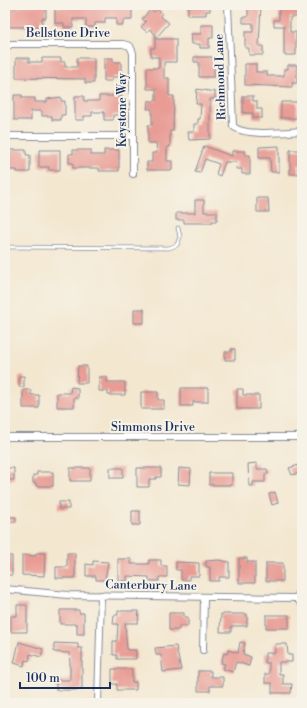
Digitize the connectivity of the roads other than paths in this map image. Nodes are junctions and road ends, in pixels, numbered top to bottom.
1 (228, 5) edge
2 (130, 46) joint
3 (5, 48) edge
4 (302, 131) edge
5 (5, 136) edge
6 (133, 136) junction
7 (133, 174) dead end
8 (178, 228) dead end
9 (5, 247) edge
10 (302, 437) edge
11 (5, 438) edge
12 (302, 586) edge
13 (5, 589) edge
14 (101, 595) junction
15 (204, 597) junction
16 (296, 598) junction
17 (302, 604) edge
18 (203, 650) dead end
19 (98, 703) edge

1 - 4 street, Richmond Lane
2 - 3 street, Bellstone Drive
2 - 6 street, Keystone Way
5 - 6 street
6 - 7 street, Keystone Way
8 - 9 lane
10 - 11 street, Simmons Drive
12 - 16 lane
13 - 14 street, Canterbury Lane
14 - 15 street, Canterbury Lane
14 - 19 street
15 - 16 street, Canterbury Lane
15 - 18 street
16 - 17 street

